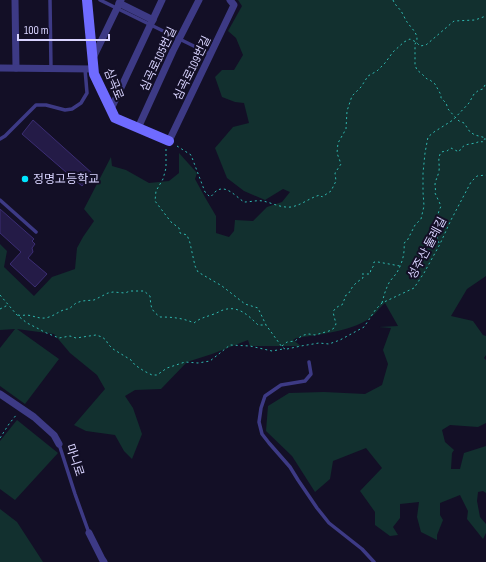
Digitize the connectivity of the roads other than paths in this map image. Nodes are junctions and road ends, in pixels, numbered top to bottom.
1 (15, 0) edge
2 (50, 0) edge
3 (88, 0) edge
4 (100, 0) edge
5 (162, 0) edge
6 (199, 0) edge
7 (232, 2) edge
8 (119, 4) edge
9 (151, 22) junction
10 (179, 39) junction
11 (210, 54) junction
12 (93, 58) junction
13 (0, 68) edge
14 (16, 68) junction
15 (51, 68) junction
16 (90, 69) junction
17 (111, 109) junction
18 (138, 128) junction
19 (0, 139) edge
20 (169, 141) joint
21 (0, 200) edge
22 (36, 232) dead end
23 (309, 362) dead end
24 (0, 394) edge
25 (59, 444) joint
26 (90, 533) joint
27 (104, 562) edge
28 (374, 562) edge

1 - 14 street
2 - 15 lane
3 - 12 street, 심곡로
4 - 8 lane
5 - 9 street
6 - 10 street, 심곡로105번길
7 - 11 street, 심곡로109번길
8 - 9 street
8 - 12 street
9 - 10 lane
9 - 17 street
10 - 11 lane
10 - 18 street, 심곡로105번길
11 - 20 street, 심곡로109번길
12 - 16 street, 심곡로
13 - 14 street
14 - 15 street
15 - 16 street
16 - 17 street, 심곡로
16 - 19 lane
17 - 18 street, 심곡로
18 - 20 street, 심곡로
21 - 22 lane
23 - 28 lane
24 - 25 street, 마니로
25 - 26 lane, 마니로
26 - 27 street

